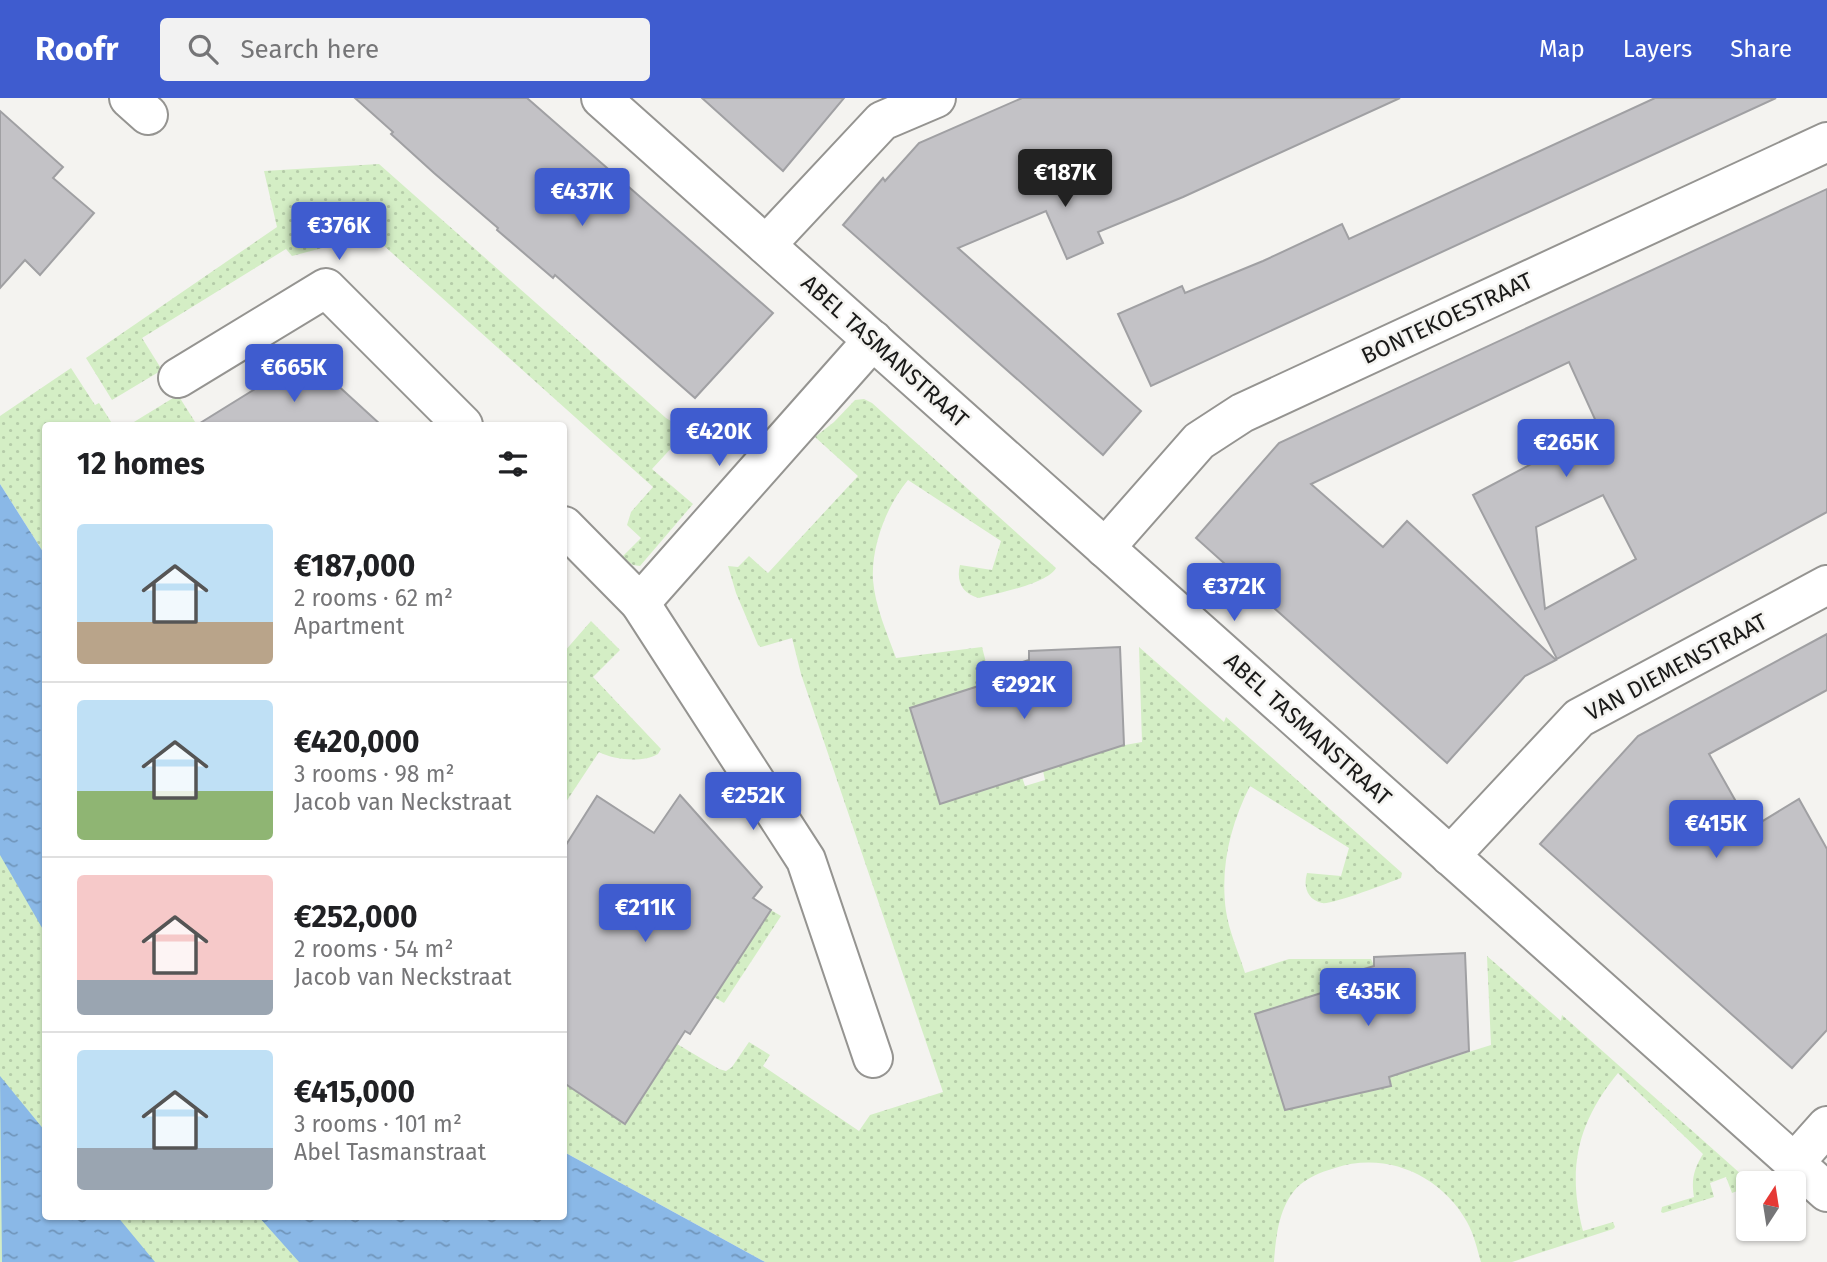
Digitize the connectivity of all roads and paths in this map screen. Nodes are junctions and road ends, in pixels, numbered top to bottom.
1 (601, 98) edge
2 (936, 98) edge
3 (1827, 142) edge
4 (766, 245) junction
5 (873, 340) junction
6 (178, 378) dead end
7 (460, 422) edge
8 (567, 529) edge
9 (1105, 548) junction
10 (1827, 585) edge
11 (640, 603) junction
12 (1450, 856) junction
13 (873, 1058) dead end
14 (1827, 1126) edge
15 (1794, 1163) junction
16 (1827, 1192) edge

1 - 4 street, ABEL TASMANSTRAAT
2 - 4 street
3 - 9 street, BONTEKOESTRAAT
4 - 5 street, ABEL TASMANSTRAAT
5 - 9 street, ABEL TASMANSTRAAT
5 - 11 street
6 - 7 street
8 - 11 street
9 - 12 street, ABEL TASMANSTRAAT
10 - 12 street, VAN DIEMENSTRAAT
11 - 13 street
12 - 15 street, ABEL TASMANSTRAAT
14 - 15 street
15 - 16 street, ABEL TASMANSTRAAT

